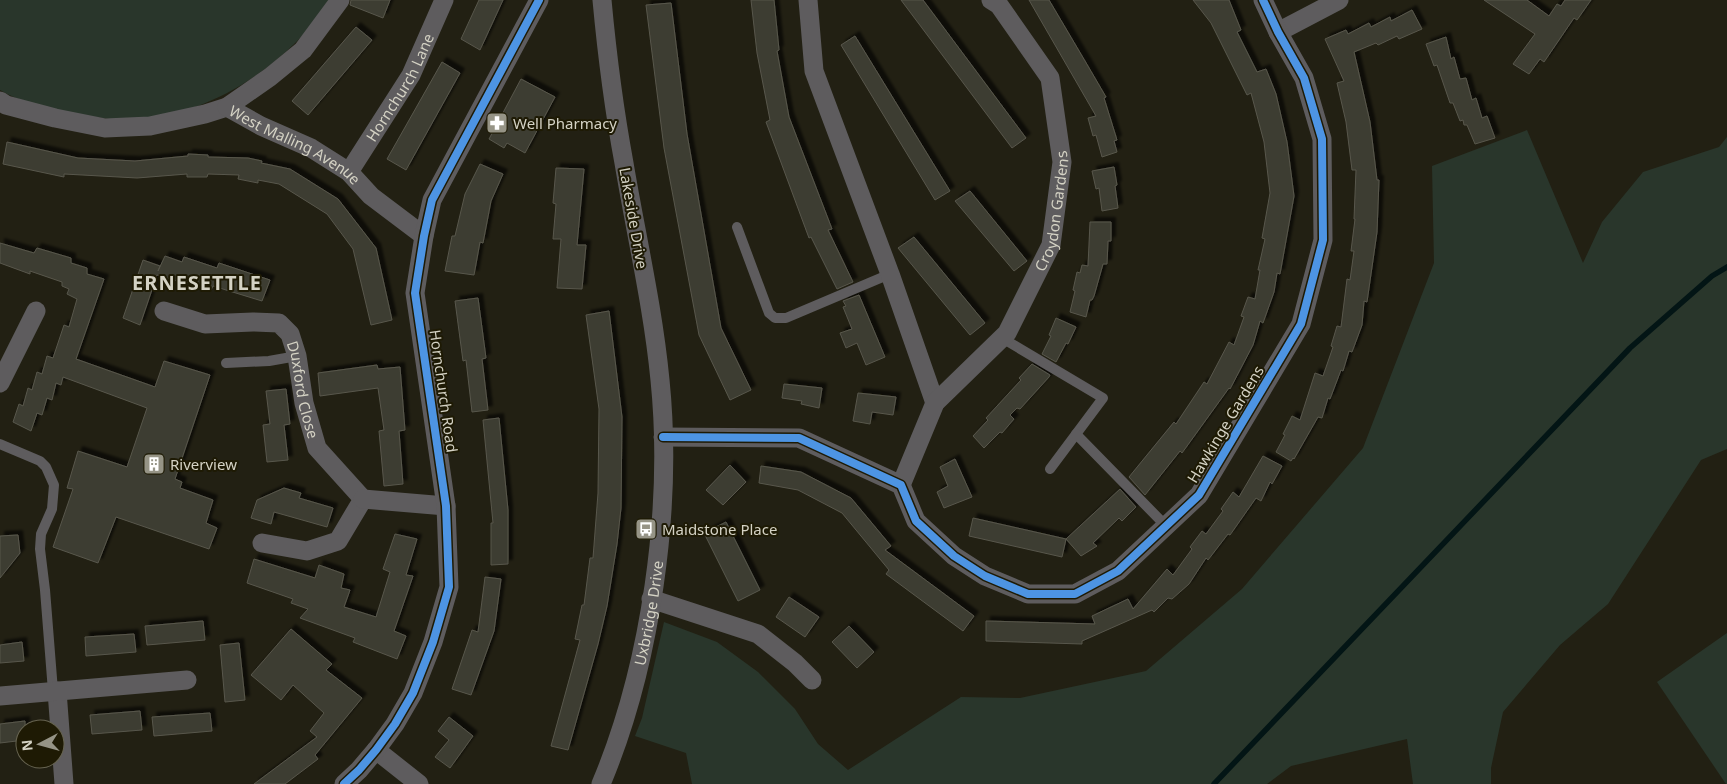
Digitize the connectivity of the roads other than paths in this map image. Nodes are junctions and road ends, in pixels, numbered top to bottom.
1 (340, 0) edge
2 (444, 0) edge
3 (539, 0) edge
4 (602, 0) edge
5 (808, 0) edge
6 (991, 0) edge
7 (1262, 0) edge
8 (1338, 0) edge
9 (1278, 32) junction
10 (0, 101) edge
11 (227, 107) junction
12 (349, 172) junction
13 (738, 227) dead end
14 (424, 236) junction
15 (890, 274) junction
16 (36, 311) dead end
17 (164, 311) dead end
18 (1002, 338) junction
19 (297, 356) junction
20 (226, 363) dead end
21 (0, 383) edge
22 (935, 404) junction
23 (1076, 434) junction
24 (663, 437) junction
25 (0, 444) edge
26 (1050, 469) dead end
27 (901, 485) junction
28 (363, 500) junction
29 (446, 506) junction
30 (1166, 526) junction
31 (262, 543) dead end
32 (651, 599) junction
33 (187, 680) dead end
34 (812, 680) dead end
35 (55, 691) junction
36 (0, 696) edge
37 (376, 750) junction
38 (64, 784) edge
39 (344, 784) edge
40 (419, 784) edge
41 (602, 784) edge

1 - 11 street
2 - 12 street, Hornchurch Lane
3 - 14 street, Hornchurch Road
4 - 24 street, Lakeside Drive
5 - 15 street
6 - 18 street, Croydon Gardens
7 - 9 street, Hawkinge Gardens
8 - 9 street
9 - 30 street, Hawkinge Gardens
10 - 11 street, West Malling Avenue
11 - 12 street, West Malling Avenue
12 - 14 street, West Malling Avenue
13 - 15 lane
14 - 29 street, Hornchurch Road
15 - 22 street
16 - 21 street
17 - 19 street, Duxford Close
18 - 22 street, Croydon Gardens
18 - 23 lane
19 - 20 lane
19 - 28 street, Duxford Close
22 - 27 street, Croydon Gardens
23 - 26 lane
23 - 30 lane
24 - 27 street
24 - 32 street, Uxbridge Drive
25 - 35 lane
27 - 30 street, Hawkinge Gardens
28 - 29 street
28 - 31 street
29 - 37 street, Hornchurch Road
32 - 34 street
32 - 41 street, Uxbridge Drive
33 - 35 street
35 - 36 street
35 - 38 street
37 - 39 street, Hornchurch Road
37 - 40 street

